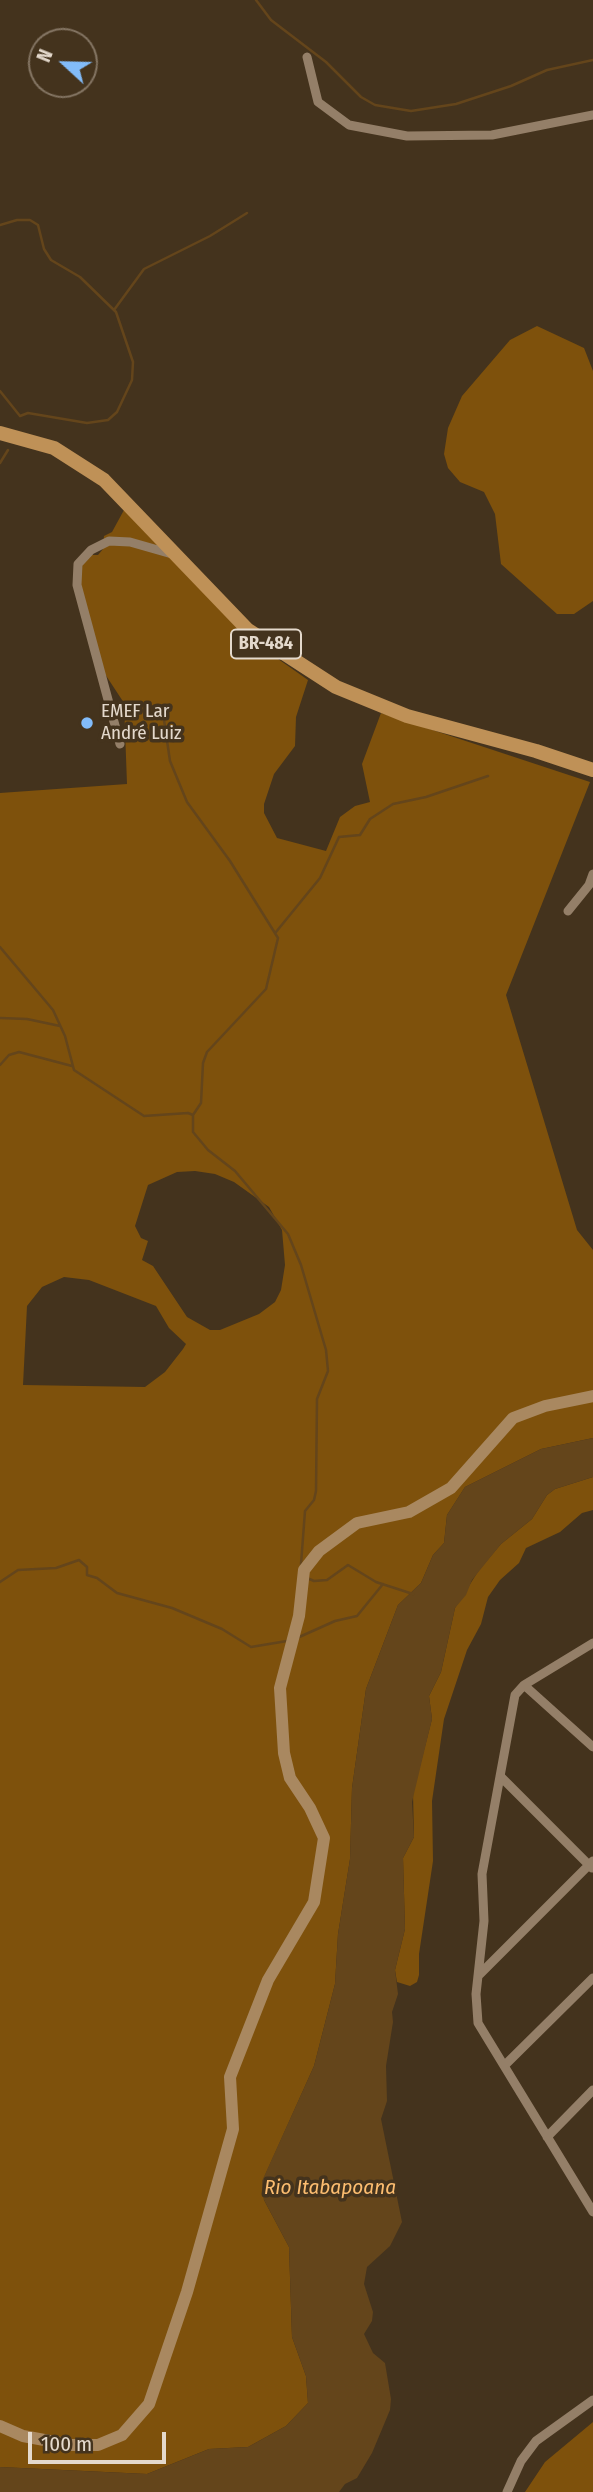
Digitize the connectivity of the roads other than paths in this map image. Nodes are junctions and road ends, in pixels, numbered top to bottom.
1 (307, 57) dead end
2 (593, 115) edge
3 (0, 433) edge
4 (175, 555) junction
5 (120, 744) dead end
6 (590, 769) edge
7 (593, 874) edge
8 (568, 911) dead end
9 (593, 1396) edge
10 (593, 1643) edge
11 (524, 1685) junction
12 (593, 1747) edge
13 (500, 1776) junction
14 (592, 1865) edge
15 (478, 1976) junction
16 (593, 1978) edge
17 (506, 2064) junction
18 (593, 2090) edge
19 (547, 2137) junction
20 (593, 2212) edge
21 (593, 2400) edge
22 (0, 2426) edge
23 (507, 2492) edge

1 - 2 street
3 - 4 main road, BR-484
4 - 5 street
4 - 6 main road, BR-484
7 - 8 street
9 - 22 street
10 - 11 street
11 - 12 street
11 - 13 street
13 - 14 street
13 - 15 street
14 - 15 street
15 - 17 street
16 - 17 street
17 - 19 street
18 - 19 street
19 - 20 street
21 - 23 street

